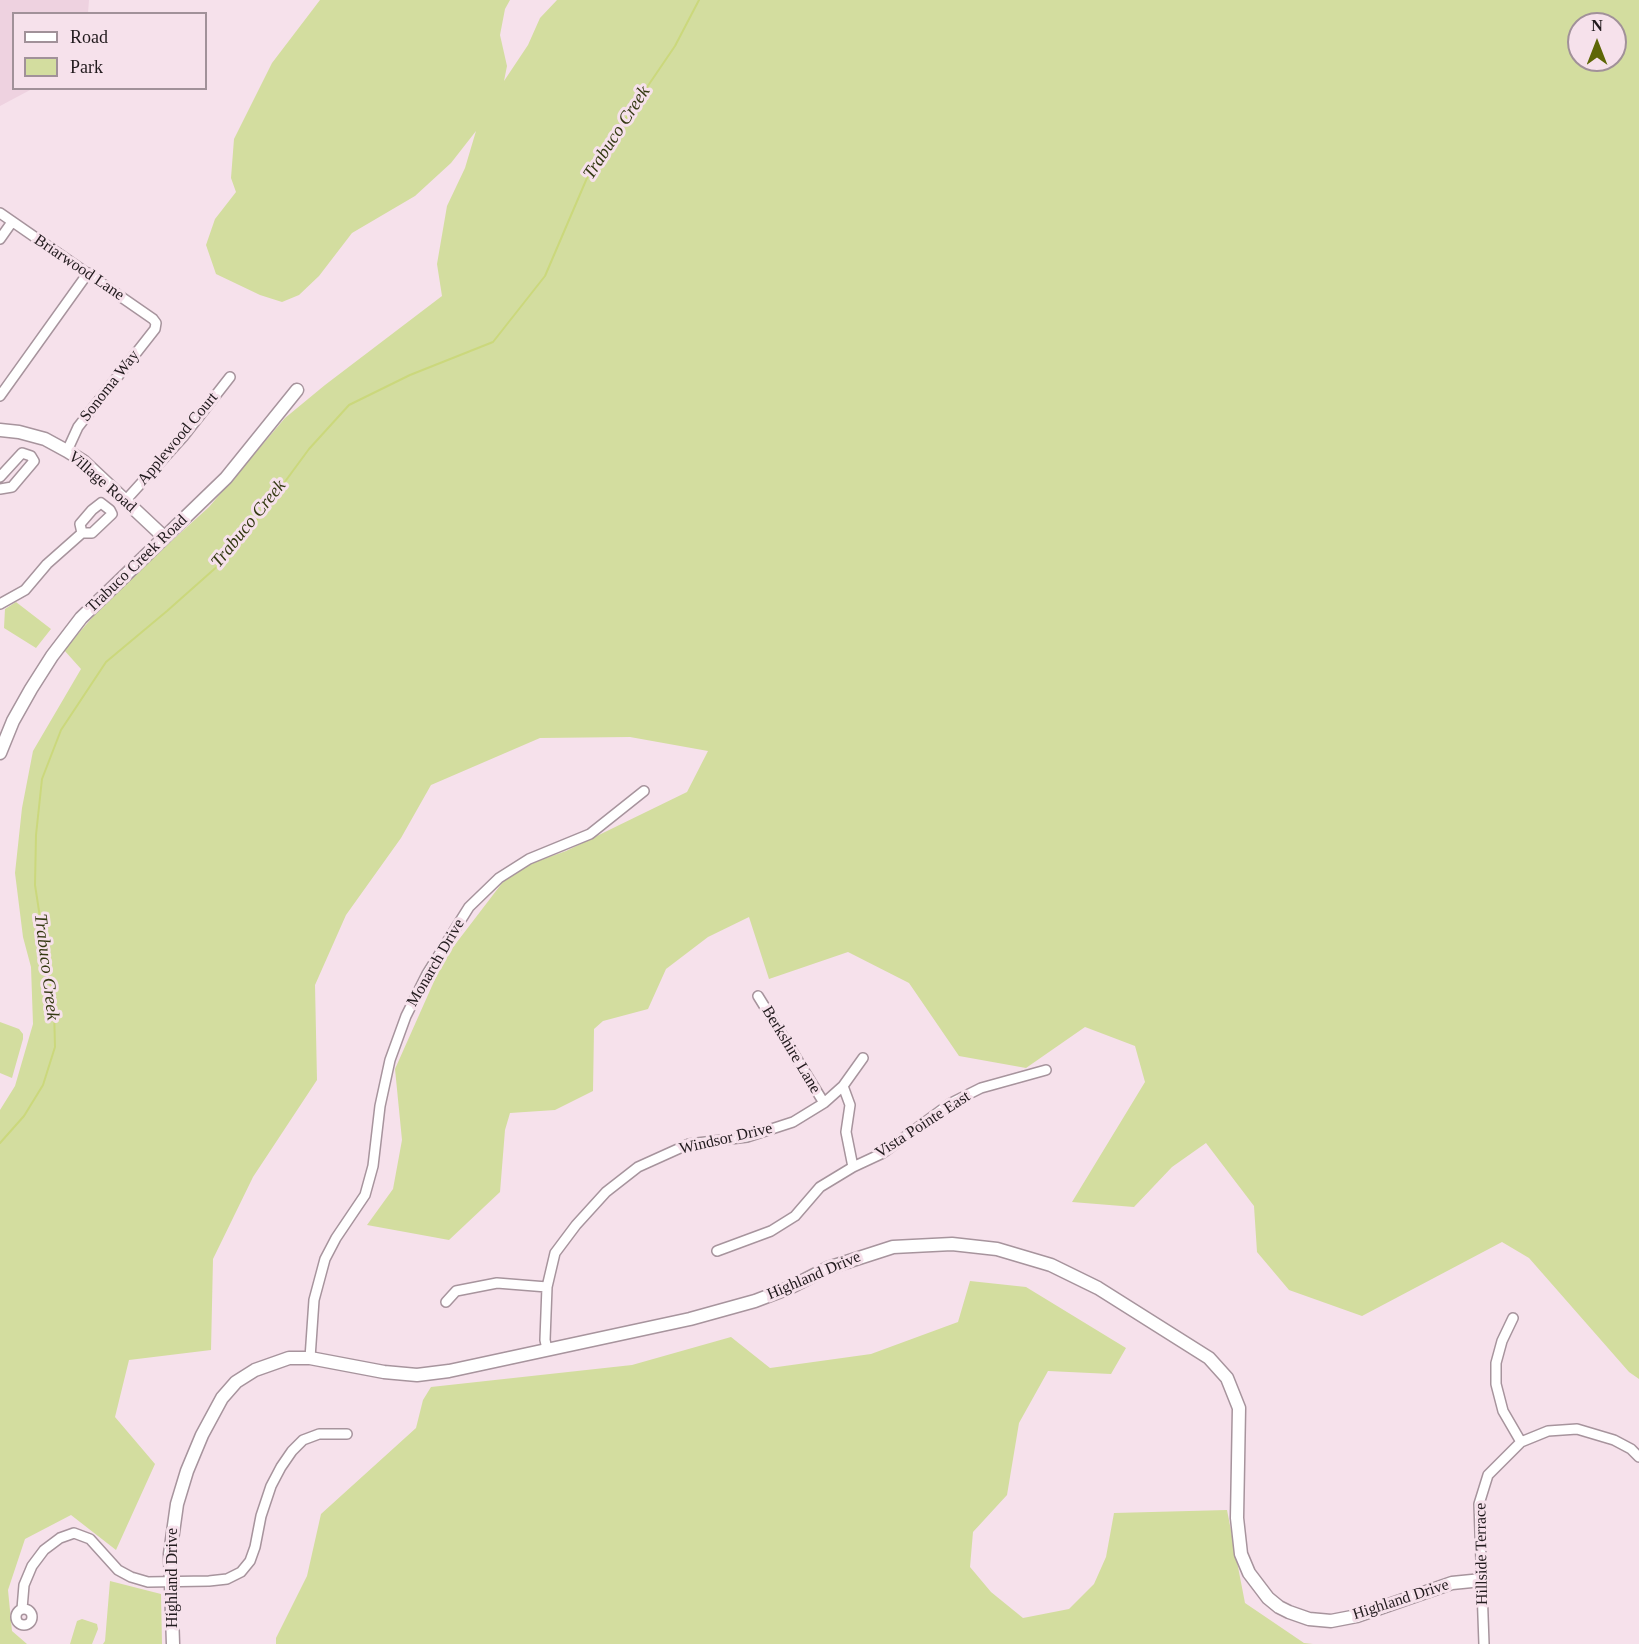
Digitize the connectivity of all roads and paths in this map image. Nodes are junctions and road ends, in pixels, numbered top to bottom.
1 (0, 213) edge
2 (12, 222) junction
3 (0, 239) edge
4 (88, 273) junction
5 (156, 323) joint
6 (230, 377) dead end
7 (297, 390) dead end
8 (0, 396) edge
9 (0, 430) edge
10 (68, 451) junction
11 (0, 477) edge
12 (0, 487) edge
13 (125, 501) junction
14 (82, 533) dead end
15 (164, 537) junction
16 (0, 604) edge
17 (0, 753) edge
18 (644, 791) dead end
19 (758, 996) dead end
20 (864, 1058) dead end
21 (1046, 1070) dead end
22 (843, 1086) junction
23 (824, 1103) junction
24 (853, 1167) junction
25 (717, 1251) dead end
26 (547, 1287) junction
27 (446, 1302) dead end
28 (1513, 1318) dead end
29 (547, 1349) junction
30 (310, 1358) junction
31 (347, 1434) dead end
32 (1521, 1442) junction
33 (1639, 1457) edge
34 (1482, 1580) junction
35 (170, 1582) junction
36 (22, 1609) dead end
37 (173, 1644) edge
38 (1484, 1644) edge

1 - 2 street, Briarwood Lane
2 - 3 street
2 - 4 street, Briarwood Lane
4 - 5 street, Briarwood Lane
4 - 8 street
5 - 10 street, Sonoma Way
6 - 13 street, Applewood Court
7 - 15 street, Trabuco Creek Road
9 - 10 street, Village Road
10 - 13 street, Village Road
11 - 12 street
13 - 15 street, Village Road
14 - 16 street
15 - 17 street, Trabuco Creek Road
18 - 30 street, Monarch Drive
19 - 23 street, Berkshire Lane
20 - 22 street, Windsor Drive
21 - 24 street, Vista Pointe East
22 - 23 street, Windsor Drive
22 - 24 street
23 - 26 street, Windsor Drive
24 - 25 street, Vista Pointe East
26 - 27 street
26 - 29 street, Windsor Drive
28 - 32 street
29 - 30 street, Highland Drive
29 - 34 street, Highland Drive
30 - 35 street, Highland Drive
31 - 35 street
32 - 33 street
32 - 34 street, Hillside Terrace
34 - 38 street, Hillside Terrace
35 - 36 street
35 - 37 street, Highland Drive

